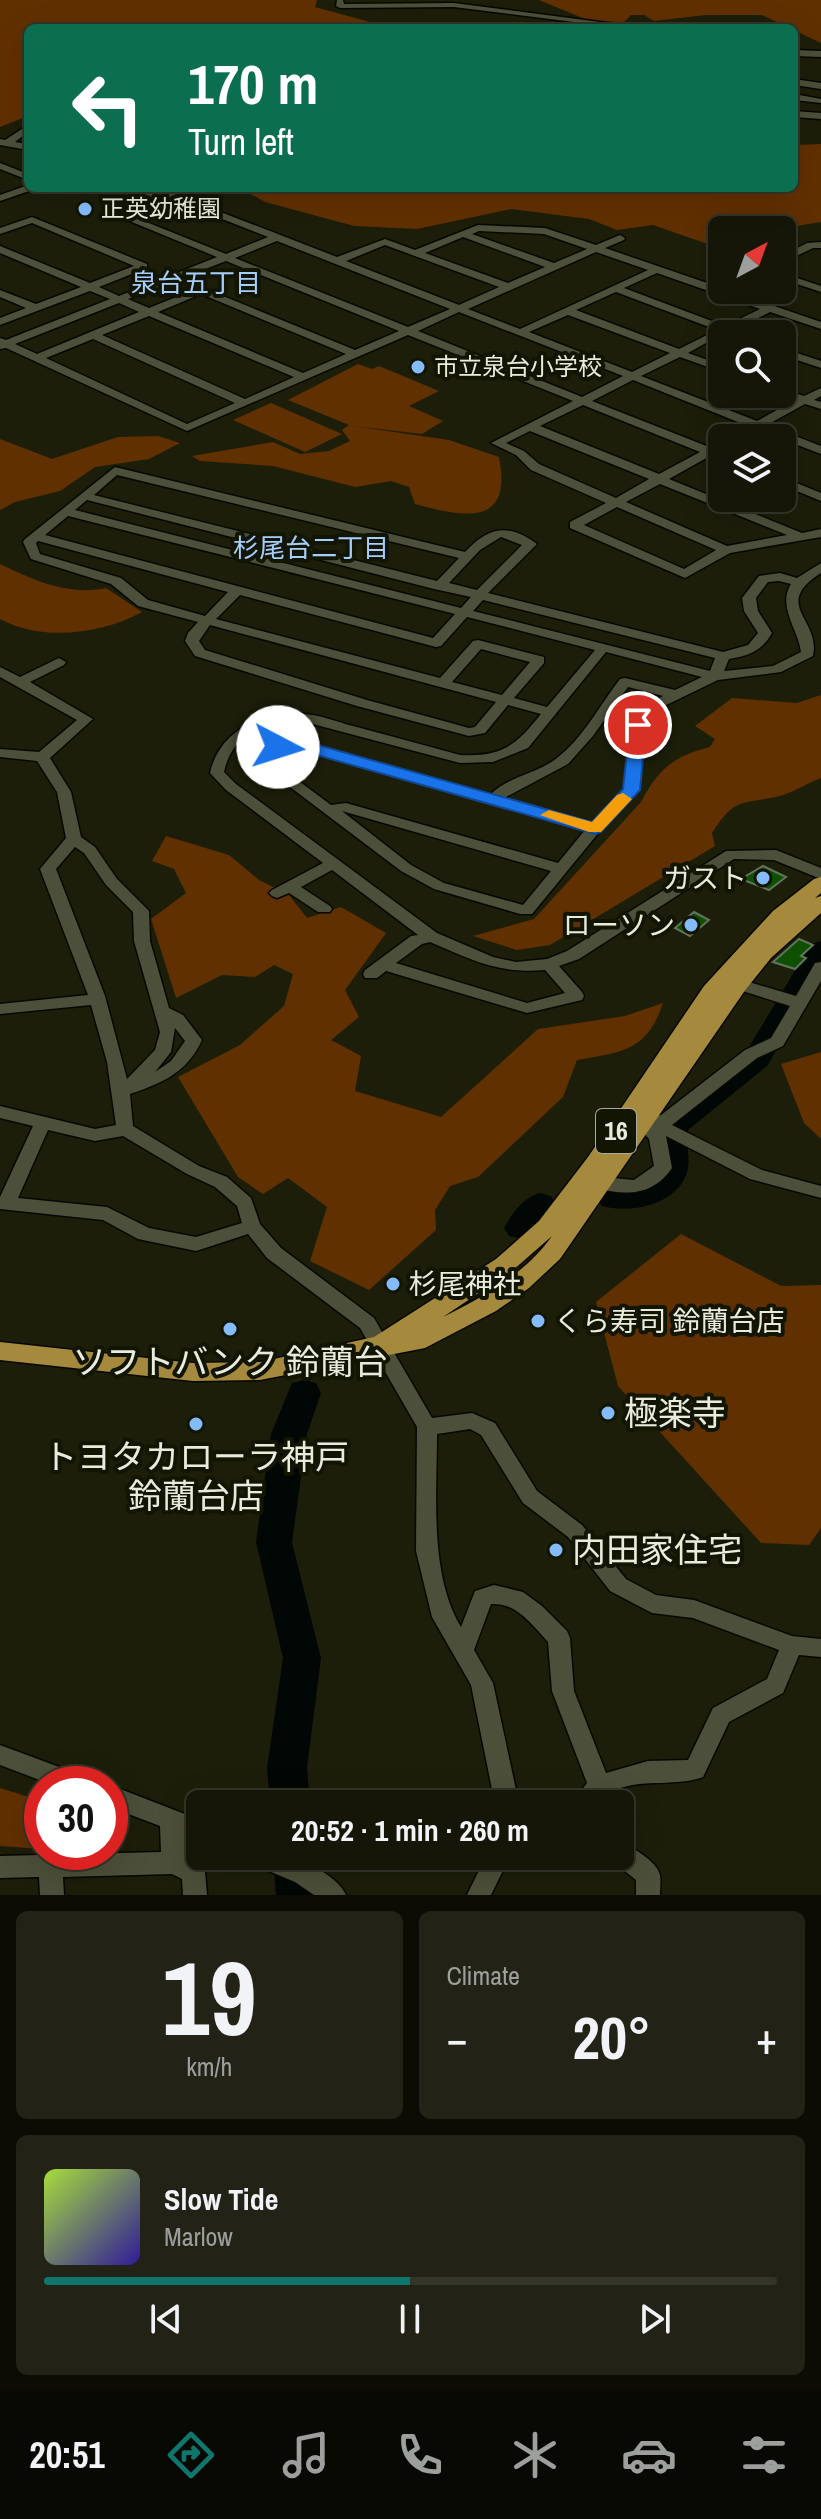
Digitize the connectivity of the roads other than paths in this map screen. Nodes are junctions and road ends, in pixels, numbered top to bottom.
1 (340, 2) dead end
2 (425, 2) edge
3 (609, 24) edge
4 (798, 53) edge
5 (821, 54) edge
6 (798, 83) edge
7 (821, 86) edge
8 (798, 98) edge
9 (820, 101) edge
10 (798, 114) edge
11 (821, 116) edge
12 (798, 123) edge
13 (821, 126) edge
14 (24, 130) edge
15 (4, 142) edge
16 (24, 146) edge
17 (0, 166) edge
18 (24, 175) edge
19 (24, 190) edge
20 (152, 192) edge
21 (161, 192) edge
22 (0, 198) edge
23 (0, 231) edge
24 (463, 234) junction
25 (278, 237) junction
26 (620, 238) dead end
27 (821, 245) edge
28 (597, 248) junction
29 (0, 249) edge
30 (805, 249) junction
31 (416, 253) junction
32 (796, 253) edge
33 (821, 254) edge
34 (226, 257) junction
35 (337, 261) junction
36 (554, 267) junction
37 (658, 269) junction
38 (796, 281) edge
39 (708, 285) edge
40 (89, 287) junction
41 (508, 287) junction
42 (616, 289) junction
43 (821, 289) edge
44 (0, 293) edge
45 (119, 300) junction
46 (759, 304) edge
47 (35, 308) junction
48 (770, 308) junction
49 (459, 309) junction
50 (568, 311) junction
51 (149, 312) junction
52 (750, 320) edge
53 (0, 322) edge
54 (708, 323) edge
55 (821, 326) edge
56 (408, 331) junction
57 (521, 332) junction
58 (93, 335) junction
59 (708, 341) edge
60 (2, 344) edge
61 (679, 353) junction
62 (355, 354) junction
63 (796, 356) edge
64 (37, 358) junction
65 (708, 364) edge
66 (821, 365) edge
67 (632, 376) junction
68 (303, 377) junction
69 (821, 391) edge
70 (796, 397) edge
71 (805, 400) junction
72 (582, 401) junction
73 (245, 403) junction
74 (821, 406) edge
75 (755, 424) edge
76 (760, 424) edge
77 (531, 427) junction
78 (796, 440) edge
79 (821, 450) edge
80 (708, 451) edge
81 (708, 458) edge
82 (657, 480) junction
83 (796, 487) edge
84 (84, 496) junction
85 (821, 497) edge
86 (616, 502) junction
87 (65, 511) junction
88 (821, 533) edge
89 (35, 536) junction
90 (802, 537) junction
91 (726, 550) junction
92 (467, 556) junction
93 (821, 567) edge
94 (800, 583) junction
95 (439, 586) junction
96 (235, 592) junction
97 (478, 595) junction
98 (461, 613) junction
99 (207, 620) junction
100 (603, 648) junction
101 (723, 656) junction
102 (59, 662) dead end
103 (0, 671) edge
104 (715, 676) junction
105 (20, 682) junction
106 (442, 684) junction
107 (673, 694) junction
108 (506, 700) junction
109 (376, 707) junction
110 (549, 712) junction
111 (354, 731) junction
112 (0, 753) edge
113 (333, 754) junction
114 (42, 757) junction
115 (493, 800) junction
116 (328, 811) junction
117 (595, 828) junction
118 (74, 839) junction
119 (333, 864) junction
120 (561, 869) junction
121 (821, 874) edge
122 (821, 883) edge
123 (821, 902) edge
124 (324, 909) dead end
125 (431, 937) junction
126 (549, 964) junction
127 (821, 967) edge
128 (739, 984) junction
129 (96, 999) junction
130 (800, 1003) junction
131 (0, 1009) edge
132 (160, 1010) junction
133 (123, 1091) junction
134 (0, 1112) edge
135 (643, 1121) junction
136 (43, 1122) junction
137 (125, 1129) junction
138 (602, 1183) junction
139 (821, 1192) edge
140 (3, 1203) edge
141 (252, 1226) junction
142 (380, 1345) junction
143 (0, 1351) edge
144 (427, 1427) junction
145 (792, 1645) junction
146 (821, 1648) edge
147 (463, 1651) junction
148 (0, 1755) edge
149 (30, 1766) edge
150 (599, 1785) junction
151 (504, 1790) edge
152 (595, 1790) edge
153 (128, 1803) edge
154 (171, 1820) junction
155 (186, 1826) edge
156 (174, 1863) junction
157 (128, 1864) edge
158 (634, 1864) edge
159 (0, 1867) edge
160 (24, 1867) edge
161 (51, 1870) edge
162 (293, 1870) edge
163 (491, 1870) edge
164 (52, 1895) edge
165 (195, 1895) edge
166 (334, 1895) edge
167 (479, 1895) edge
168 (648, 1895) edge

1 - 2 street
2 - 3 street
4 - 5 street
6 - 7 street
8 - 9 street
10 - 11 street
12 - 13 street
14 - 15 street
15 - 16 street
17 - 18 street
19 - 22 street
20 - 34 street
21 - 25 street
23 - 40 street
24 - 28 street
24 - 31 street
24 - 36 street
25 - 34 street
25 - 35 street
26 - 28 street
27 - 30 street
28 - 36 street
28 - 37 street
29 - 40 street
30 - 32 street
30 - 33 street
31 - 35 street
31 - 41 street
34 - 45 street
34 - 56 street
35 - 49 street
36 - 41 street
37 - 39 street
37 - 42 street
38 - 43 street
40 - 45 street
40 - 47 street
41 - 49 street
42 - 50 street
42 - 54 street
44 - 47 street
45 - 51 street
45 - 60 street
46 - 48 street
47 - 53 street
48 - 52 street
48 - 55 street
49 - 56 street
49 - 57 street
50 - 57 street
50 - 61 street
51 - 58 street
51 - 62 street
51 - 68 street
56 - 62 street
56 - 72 street
57 - 67 street
58 - 64 street
58 - 73 street
59 - 61 street
60 - 64 street
61 - 65 street
61 - 67 street
62 - 68 street
63 - 66 street
64 - 73 street
67 - 72 street
67 - 75 street
68 - 73 street
69 - 71 street
70 - 71 street
71 - 74 street
71 - 76 street
72 - 77 street
72 - 80 street
77 - 82 street
77 - 86 street
78 - 79 street
81 - 82 street
82 - 86 street
82 - 90 street
83 - 85 street
84 - 87 street
84 - 92 street
84 - 95 street
86 - 91 street
86 - 91 street
87 - 89 street
87 - 98 street
88 - 90 street
89 - 96 street
89 - 99 street
90 - 91 street
92 - 95 street
92 - 97 street
93 - 94 street
94 - 101 street
94 - 104 street
95 - 97 street
96 - 98 street
96 - 99 street
97 - 98 street
97 - 101 street
98 - 100 street
99 - 106 street
99 - 109 street
100 - 104 street
100 - 110 street
101 - 104 street
102 - 105 street
103 - 105 street
104 - 107 street
105 - 114 street
106 - 108 street
106 - 108 street
107 - 115 street
107 - 117 street
108 - 109 street
108 - 110 street
109 - 111 street
110 - 111 street
111 - 113 street
111 - 119 street
112 - 114 street
113 - 115 street
113 - 116 street
114 - 118 street
115 - 117 street
116 - 120 street
116 - 120 street
117 - 120 street
118 - 129 street
118 - 132 street
119 - 124 street
119 - 125 street
121 - 126 street
122 - 142 main road, 16
123 - 128 main road, 16
125 - 126 street
125 - 126 street
127 - 130 street
128 - 130 street
128 - 135 main road, 16
129 - 131 street
129 - 133 street
130 - 135 street
132 - 133 street
132 - 133 street
133 - 137 street
134 - 136 street
135 - 138 main road, 16
135 - 138 street
135 - 139 street
136 - 137 street
136 - 140 street
137 - 141 street
138 - 142 main road, 16
140 - 141 street
141 - 142 street
142 - 143 main road, 16
142 - 144 street
144 - 145 street
144 - 147 street
145 - 146 street
145 - 150 street
147 - 150 street
147 - 151 street
148 - 149 street
150 - 152 street
153 - 154 street
154 - 155 street
154 - 156 street
156 - 157 street
156 - 165 street
158 - 168 street
159 - 160 street
161 - 164 street
162 - 166 street
163 - 167 street

